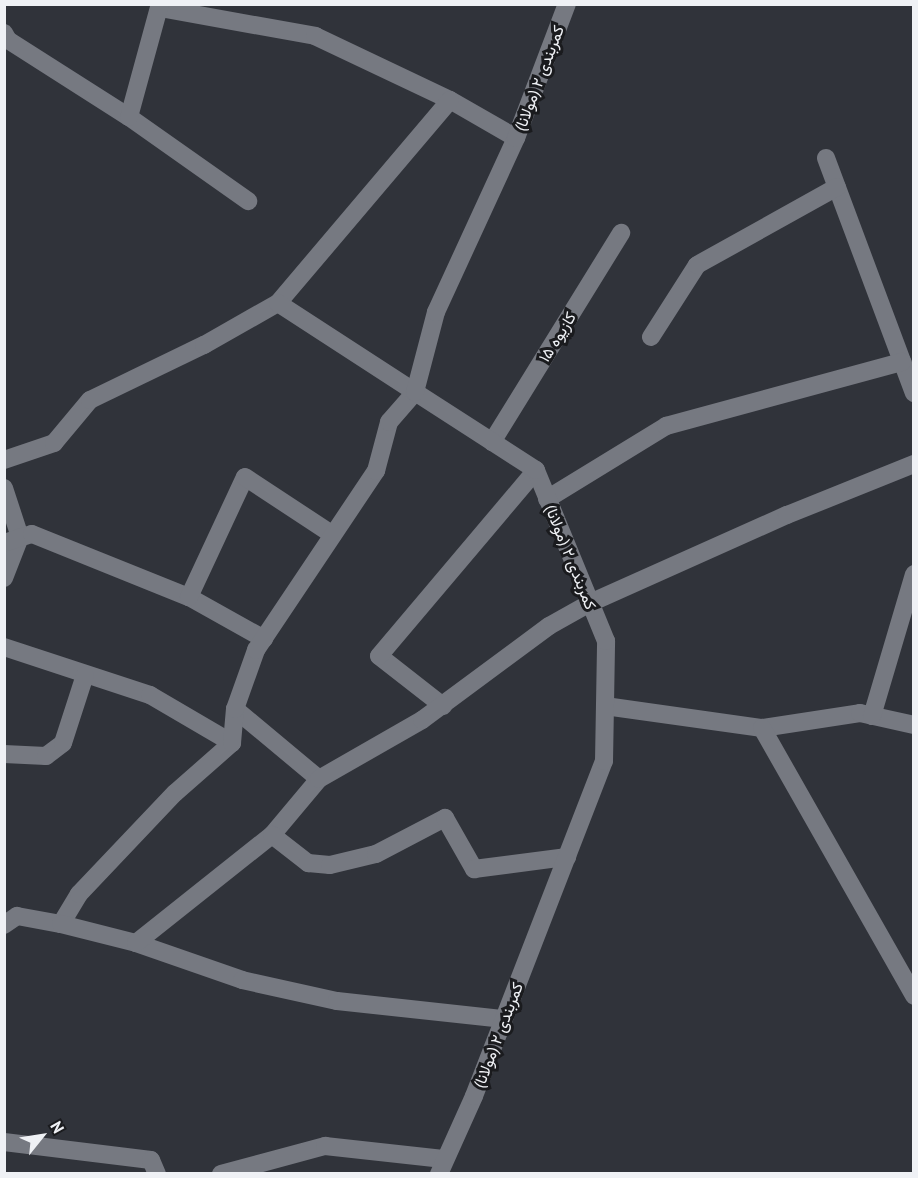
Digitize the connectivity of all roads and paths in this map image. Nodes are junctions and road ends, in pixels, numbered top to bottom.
1 (567, 4) edge
2 (160, 6) edge
3 (4, 33) edge
4 (450, 100) junction
5 (129, 117) junction
6 (516, 138) junction
7 (826, 158) dead end
8 (837, 187) junction
9 (248, 201) dead end
10 (621, 233) dead end
11 (278, 303) junction
12 (651, 337) dead end
13 (902, 362) junction
14 (415, 392) junction
15 (914, 393) edge
16 (492, 442) junction
17 (4, 460) edge
18 (914, 464) edge
19 (536, 470) junction
20 (4, 488) edge
21 (548, 499) junction
22 (333, 536) junction
23 (12, 540) edge
24 (914, 574) edge
25 (4, 578) edge
26 (189, 597) junction
27 (590, 603) junction
28 (264, 639) junction
29 (4, 647) edge
30 (86, 675) junction
31 (443, 706) junction
32 (605, 706) junction
33 (235, 709) junction
34 (872, 716) junction
35 (914, 725) edge
36 (762, 728) junction
37 (232, 743) junction
38 (4, 754) edge
39 (319, 779) junction
40 (272, 835) junction
41 (567, 857) junction
42 (61, 924) junction
43 (4, 925) edge
44 (136, 943) junction
45 (914, 996) edge
46 (504, 1019) junction
47 (4, 1142) edge
48 (441, 1166) edge
49 (157, 1173) edge
50 (221, 1173) edge

1 - 6 street, کمربندی ۲ (مولانا)
2 - 4 street
2 - 5 street
3 - 5 street
4 - 6 street
4 - 11 street
5 - 9 street
6 - 14 street, کمربندی ۲ (مولانا)
7 - 8 street
8 - 12 street
8 - 13 street
10 - 16 street, کازیوه ۱۵
11 - 14 street
11 - 17 street
13 - 15 street
13 - 21 street
14 - 16 street
14 - 22 street
16 - 19 street
18 - 27 street
19 - 21 street, کمربندی ۲ (مولانا)
19 - 31 street
20 - 23 street
21 - 27 street, کمربندی ۲ (مولانا)
22 - 26 street
22 - 28 street
23 - 25 street
23 - 26 street
24 - 34 street
26 - 28 street
27 - 31 street
27 - 32 street, کمربندی ۲ (مولانا)
28 - 33 street
29 - 30 street
30 - 37 street
30 - 38 street
31 - 39 street
32 - 36 street
32 - 41 street, کمربندی ۲ (مولانا)
33 - 37 street
33 - 39 street
34 - 35 street
34 - 36 street
36 - 45 street
37 - 42 street
39 - 40 street
40 - 41 street
40 - 44 street
41 - 46 street, کمربندی ۲ (مولانا)
42 - 43 street
42 - 44 street
44 - 46 street
46 - 48 street, کمربندی ۲ (مولانا)
47 - 49 street
48 - 50 street

